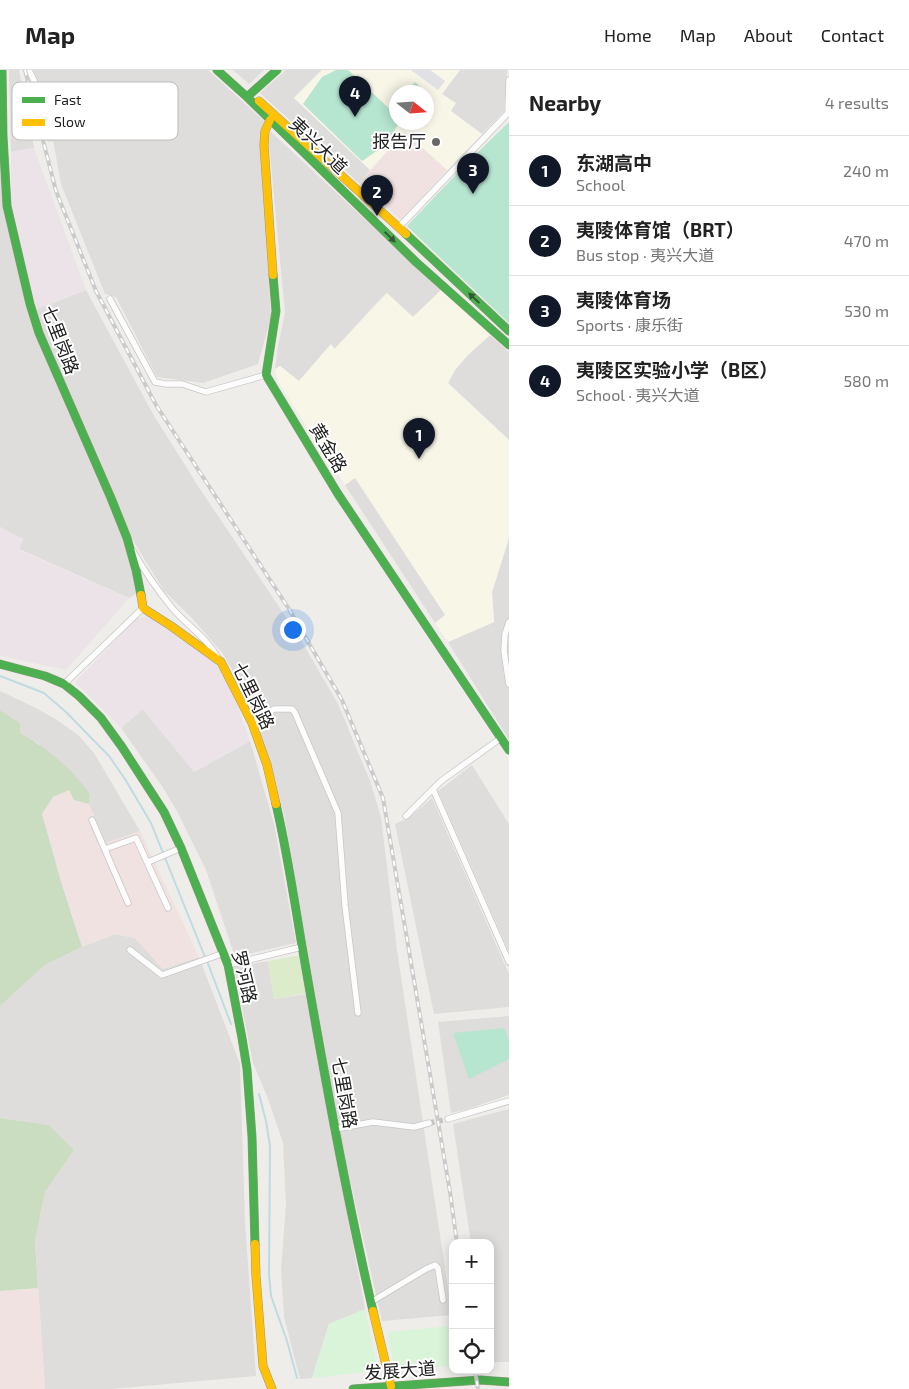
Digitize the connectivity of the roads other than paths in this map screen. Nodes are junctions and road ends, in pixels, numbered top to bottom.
1 (2, 70) edge
2 (29, 70) edge
3 (217, 70) edge
4 (224, 70) edge
5 (277, 70) edge
6 (509, 80) edge
7 (35, 82) edge
8 (249, 95) junction
9 (508, 114) edge
10 (270, 120) junction
11 (399, 227) junction
12 (110, 300) dead end
13 (509, 331) edge
14 (509, 345) edge
15 (266, 375) junction
16 (126, 538) junction
17 (143, 608) junction
18 (509, 622) edge
19 (221, 662) junction
20 (0, 664) edge
21 (64, 684) junction
22 (509, 684) edge
23 (252, 723) junction
24 (501, 738) junction
25 (509, 750) edge
26 (433, 789) junction
27 (406, 816) dead end
28 (92, 820) dead end
29 (105, 848) junction
30 (181, 848) junction
31 (148, 862) junction
32 (128, 903) dead end
33 (168, 908) dead end
34 (302, 947) junction
35 (130, 950) dead end
36 (224, 952) junction
37 (509, 962) edge
38 (228, 965) junction
39 (358, 1013) dead end
40 (509, 1101) edge
41 (448, 1119) tunnel mouth
42 (429, 1123) tunnel mouth
43 (335, 1129) junction
44 (443, 1300) dead end
45 (371, 1302) junction
46 (507, 1381) edge
47 (391, 1386) junction
48 (272, 1389) edge
49 (353, 1389) edge

1 - 16 main road, 七里岗路
2 - 7 street
3 - 8 main road, 夷兴大道
4 - 8 main road, 夷兴大道
5 - 8 main road
6 - 9 street
8 - 10 main road, 夷兴大道
8 - 11 main road, 夷兴大道
9 - 11 street
10 -> 14 main road, 夷兴大道
10 - 15 main road
13 -> 11 main road, 夷兴大道
12 - 15 street
15 - 24 main road, 黄金路
16 - 17 main road, 七里岗路
16 - 19 street
17 - 19 main road, 七里岗路
17 - 21 street
18 - 22 street
19 - 23 main road, 七里岗路
20 - 21 main road, 罗河路
21 - 30 main road, 罗河路
23 - 34 main road, 七里岗路
23 - 39 street
24 - 25 main road, 黄金路
24 - 26 street
26 - 27 street
26 - 37 street
28 - 29 street
29 - 31 street
29 - 32 street
30 - 31 street
30 - 36 main road, 罗河路
31 - 33 street
34 - 38 street
34 - 43 main road, 七里岗路
35 - 36 street
36 - 38 main road, 罗河路
38 - 48 main road, 罗河路
40 - 41 street
42 - 43 street
43 - 45 main road, 七里岗路
44 - 45 street
45 - 47 main road, 七里岗路
46 - 47 main road, 发展大道
47 - 49 main road, 发展大道

